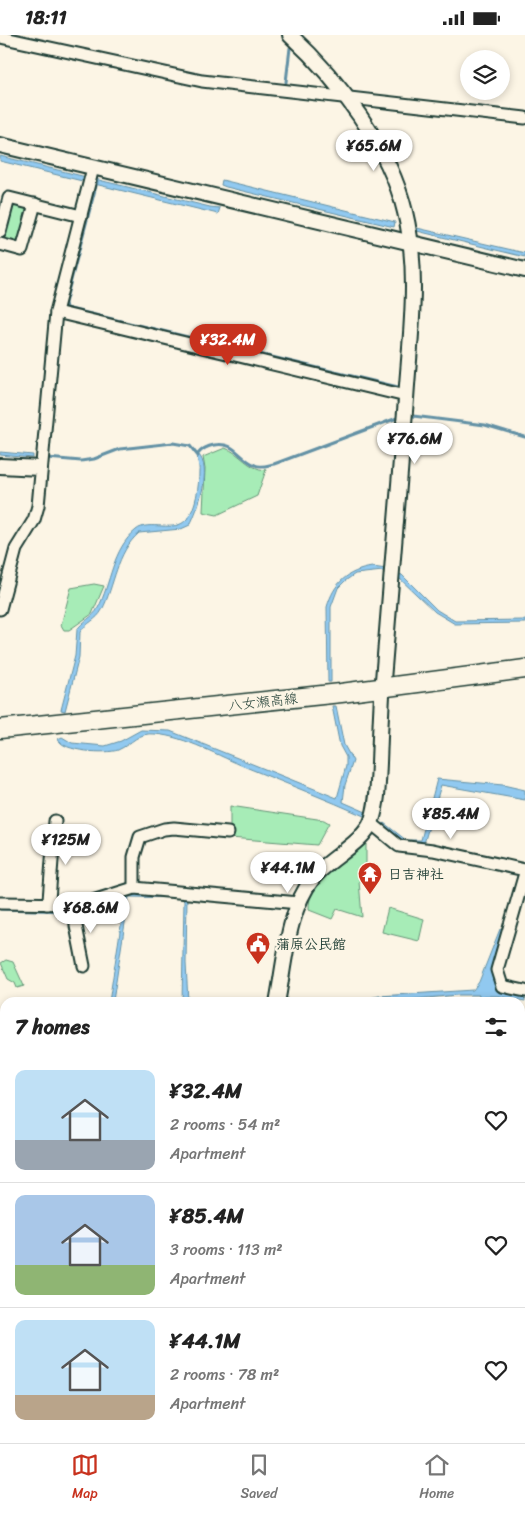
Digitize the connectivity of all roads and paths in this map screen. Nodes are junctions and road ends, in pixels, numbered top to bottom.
1 (290, 35) edge
2 (0, 37) edge
3 (345, 97) junction
4 (525, 118) edge
5 (0, 145) edge
6 (93, 168) junction
7 (35, 204) junction
8 (81, 216) junction
9 (0, 233) edge
10 (411, 243) junction
11 (0, 244) edge
12 (525, 270) edge
13 (56, 312) junction
14 (406, 396) junction
15 (0, 466) edge
16 (40, 468) junction
17 (0, 609) edge
18 (525, 669) edge
19 (382, 688) junction
20 (0, 729) edge
21 (372, 819) junction
22 (55, 821) dead end
23 (228, 833) dead end
24 (525, 871) edge
25 (134, 888) junction
26 (0, 903) edge
27 (299, 903) junction
28 (46, 904) junction
29 (75, 904) junction
30 (84, 967) dead end
31 (525, 991) edge
32 (278, 997) edge

1 - 3 street
2 - 3 street
3 - 4 street
3 - 10 street
5 - 6 street
6 - 8 street
6 - 10 street
7 - 8 street
7 - 9 street
7 - 11 street
8 - 13 street
10 - 12 street
10 - 14 street
13 - 14 street
13 - 16 street
14 - 19 street
15 - 16 street
16 - 17 street
18 - 19 main road, 八女瀬高線
19 - 20 main road, 八女瀬高線
19 - 21 street
21 - 24 street
21 - 27 street
22 - 28 street
23 - 25 street
24 - 31 street
25 - 27 street
25 - 29 street
26 - 28 street
27 - 32 street
28 - 29 street
29 - 30 street

